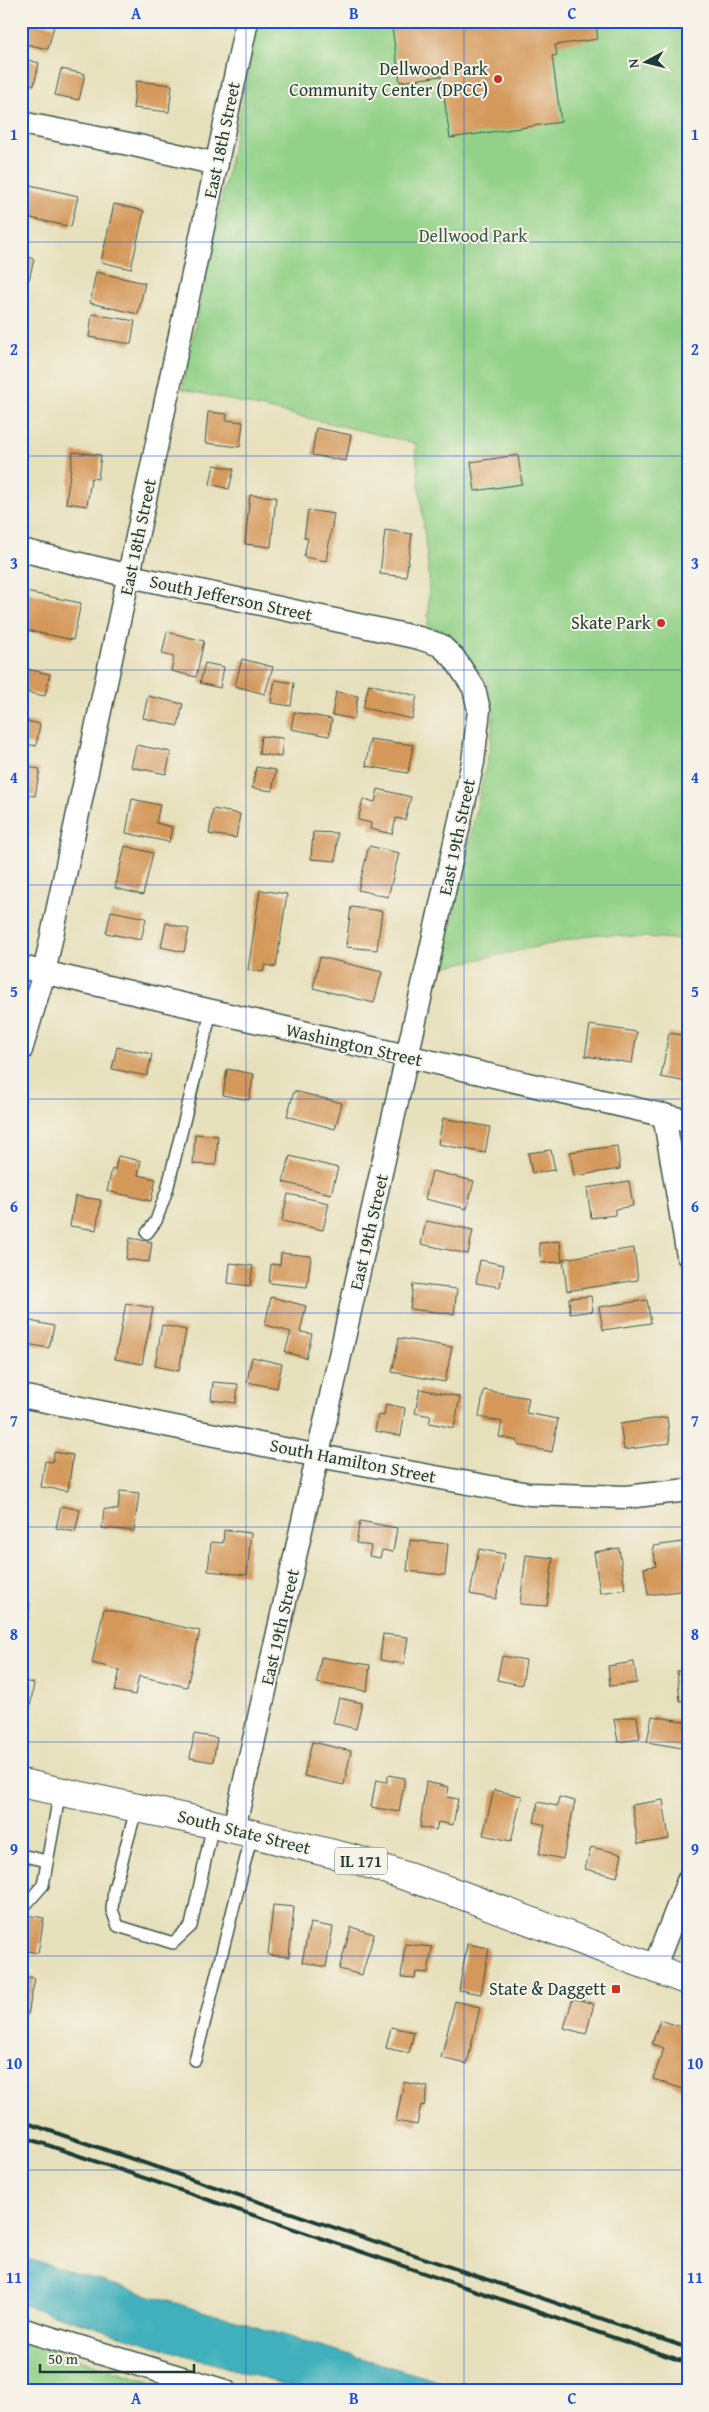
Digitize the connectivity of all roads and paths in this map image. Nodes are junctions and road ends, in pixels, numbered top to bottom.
1 (247, 21) edge
2 (21, 123) edge
3 (218, 164) junction
4 (21, 550) edge
5 (130, 576) junction
6 (440, 645) joint
7 (21, 967) edge
8 (44, 973) junction
9 (211, 1012) junction
10 (21, 1050) edge
11 (408, 1058) junction
12 (664, 1115) junction
13 (688, 1121) edge
14 (147, 1233) dead end
15 (688, 1256) edge
16 (21, 1396) edge
17 (319, 1456) junction
18 (688, 1490) edge
19 (21, 1783) edge
20 (60, 1791) junction
21 (137, 1807) junction
22 (233, 1829) junction
23 (21, 1855) edge
24 (47, 1861) junction
25 (688, 1881) edge
26 (21, 1910) edge
27 (654, 1968) junction
28 (688, 1981) edge
29 (195, 2060) dead end
30 (21, 2329) edge
31 (225, 2391) edge

1 - 3 street, East 18th Street
2 - 3 street
3 - 5 street, East 18th Street
4 - 5 street, South Jefferson Street
5 - 6 street, South Jefferson Street
5 - 8 street, East 18th Street
6 - 11 street, East 19th Street
7 - 8 street, Washington Street
8 - 9 street, Washington Street
8 - 10 street, East 18th Street
9 - 11 street, Washington Street
9 - 14 lane
11 - 12 street, Washington Street
11 - 17 street, East 19th Street
12 - 13 street, Washington Street
12 - 15 street
16 - 17 street, South Hamilton Street
17 - 18 street, South Hamilton Street
17 - 22 street, East 19th Street
19 - 20 main road, South State Street / IL 171
20 - 21 main road, South State Street / IL 171
20 - 24 lane
21 - 22 main road, South State Street / IL 171
21 - 22 lane
22 - 27 main road, South State Street / IL 171
22 - 29 lane
23 - 24 lane
24 - 26 lane
25 - 27 street
27 - 28 main road, South State Street / IL 171
30 - 31 street

